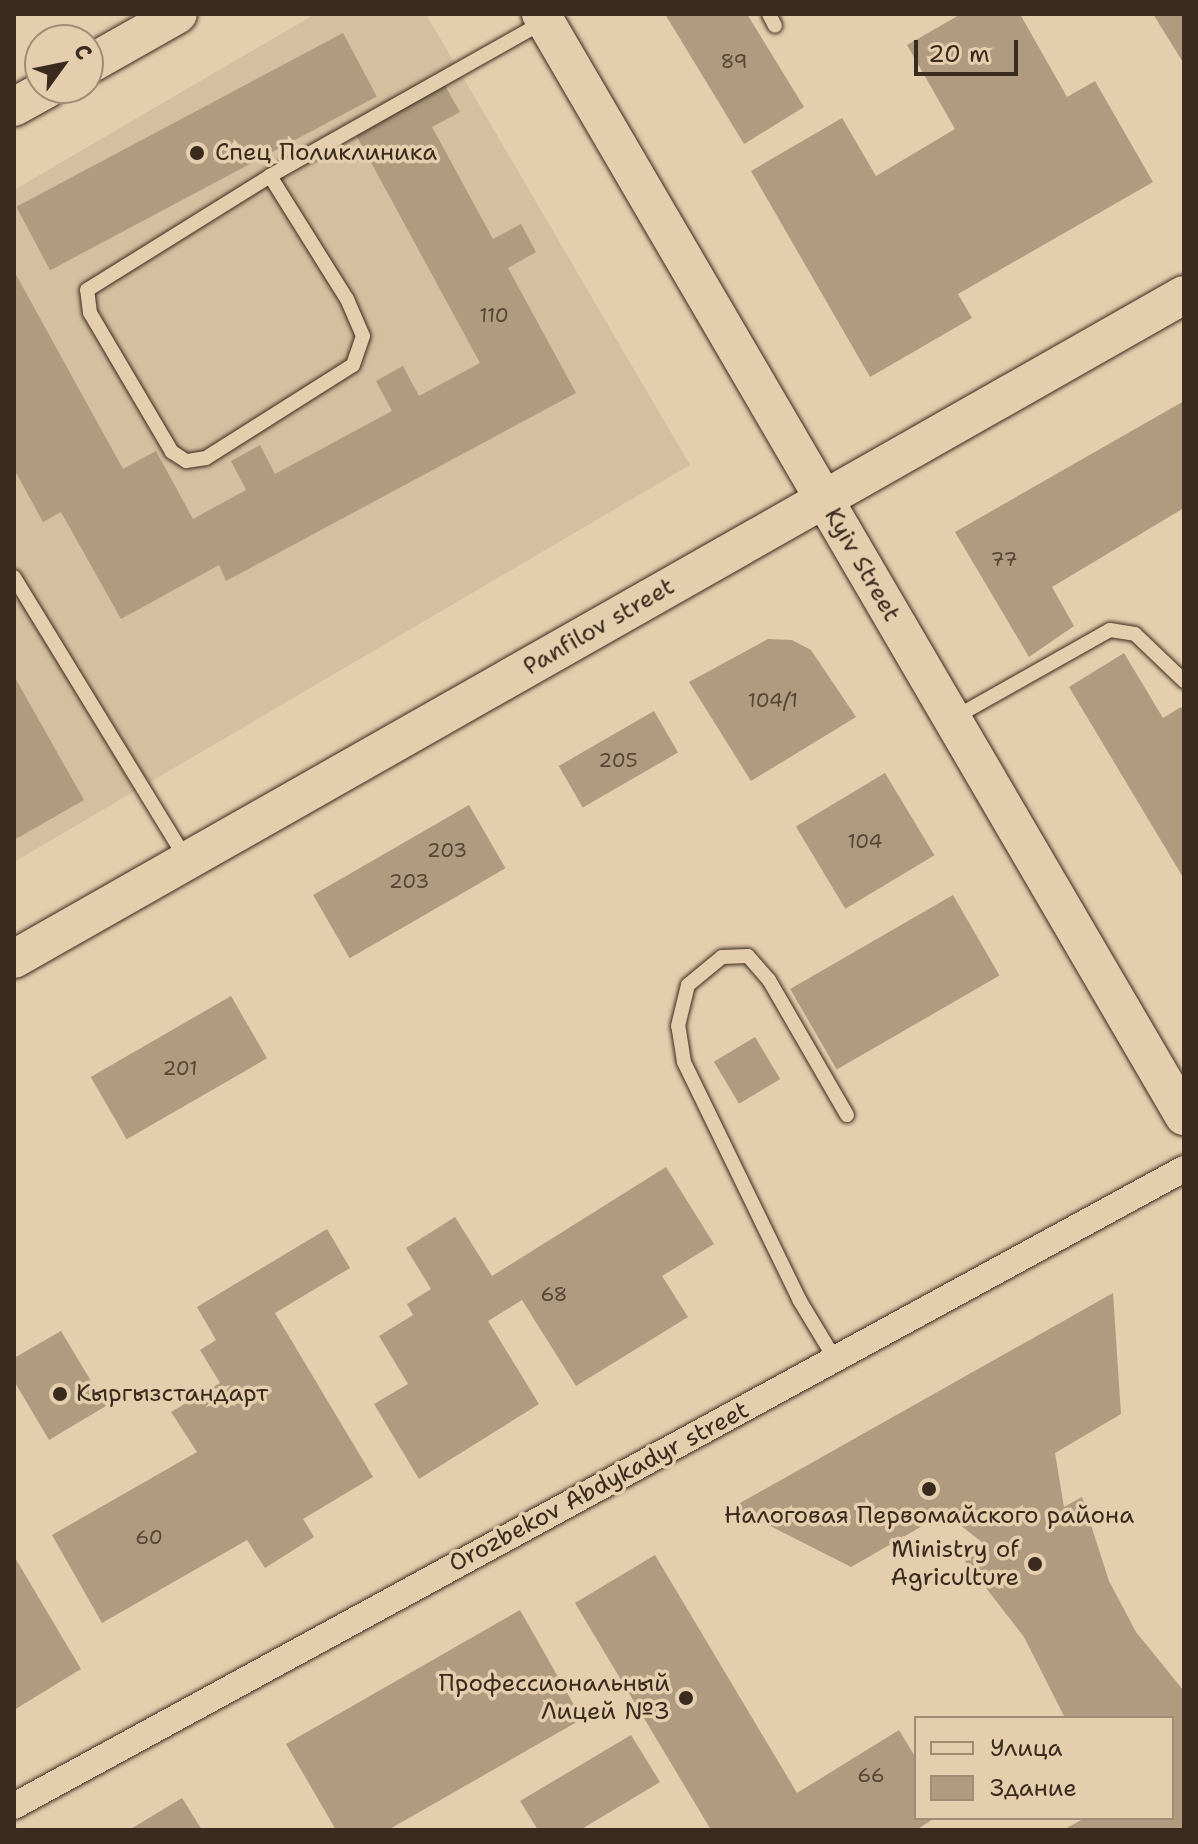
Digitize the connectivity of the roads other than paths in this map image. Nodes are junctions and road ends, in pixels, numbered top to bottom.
1 (178, 14) edge
2 (543, 17) edge
3 (104, 56) edge
4 (270, 176) junction
5 (1184, 295) edge
6 (824, 499) junction
7 (14, 577) edge
8 (1184, 681) edge
9 (952, 719) junction
10 (189, 864) junction
11 (14, 959) edge
12 (847, 1115) dead end
13 (1184, 1116) edge
14 (1184, 1169) edge
15 (835, 1359) junction
16 (14, 1806) edge

1 - 3 street
2 - 4 lane
2 - 6 street, Kyiv Street
4 - 4 lane
5 - 6 street, Panfilov street
6 - 9 street, Kyiv Street
6 - 10 street, Panfilov street
7 - 10 lane
8 - 9 lane
9 - 13 street, Kyiv Street
10 - 11 street, Panfilov street
12 - 15 lane
14 - 15 street, Orozbekov Abdykadyr street
15 - 16 street, Orozbekov Abdykadyr street

